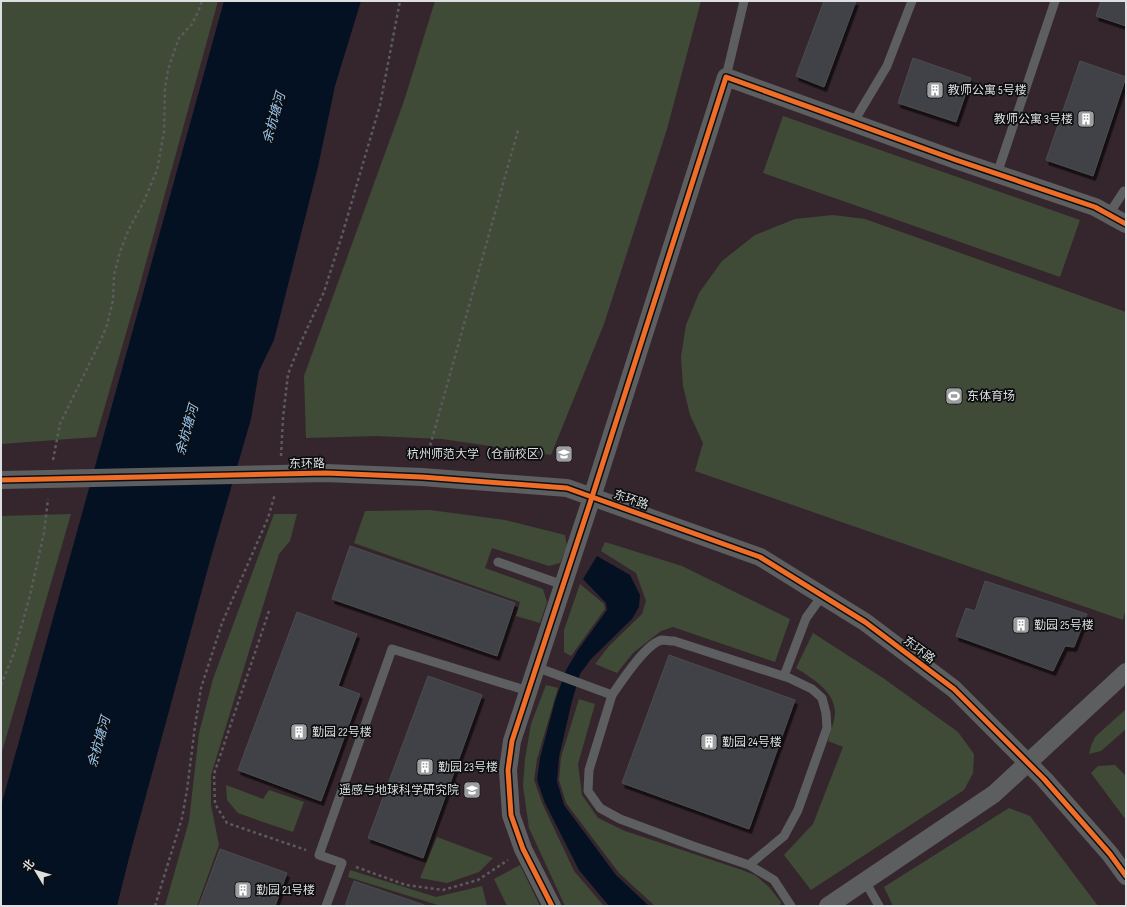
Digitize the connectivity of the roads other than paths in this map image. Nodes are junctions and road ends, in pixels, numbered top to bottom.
1 (744, 1) edge
2 (912, 1) edge
3 (1055, 1) edge
4 (726, 77) junction
5 (853, 123) junction
6 (997, 174) junction
7 (1125, 189) edge
8 (1109, 214) junction
9 (1126, 224) edge
10 (1, 480) edge
11 (592, 497) junction
12 (498, 562) dead end
13 (563, 585) junction
14 (822, 596) junction
15 (536, 667) junction
16 (1126, 672) edge
17 (784, 676) junction
18 (528, 692) junction
19 (612, 695) junction
20 (1028, 762) junction
21 (749, 865) junction
22 (1126, 876) edge
23 (865, 881) junction
24 (326, 906) edge
25 (552, 906) edge
26 (791, 906) edge
27 (828, 906) edge
28 (879, 906) edge

1 - 4 lane
2 - 5 lane
3 - 6 lane
4 - 5 street
4 - 11 street
5 - 6 street
6 - 8 street
7 - 8 lane
8 - 9 street
10 - 11 street, 东环路
11 - 13 street
11 - 14 street, 东环路
12 - 13 lane
13 - 15 street
14 - 17 lane
14 - 20 street, 东环路
15 - 18 street
15 - 19 lane
16 - 20 street
17 - 19 lane
17 - 21 lane
18 - 24 lane
18 - 25 street
19 - 21 lane
20 - 22 street, 东环路
20 - 23 street
21 - 26 lane
23 - 27 street
23 - 28 lane

